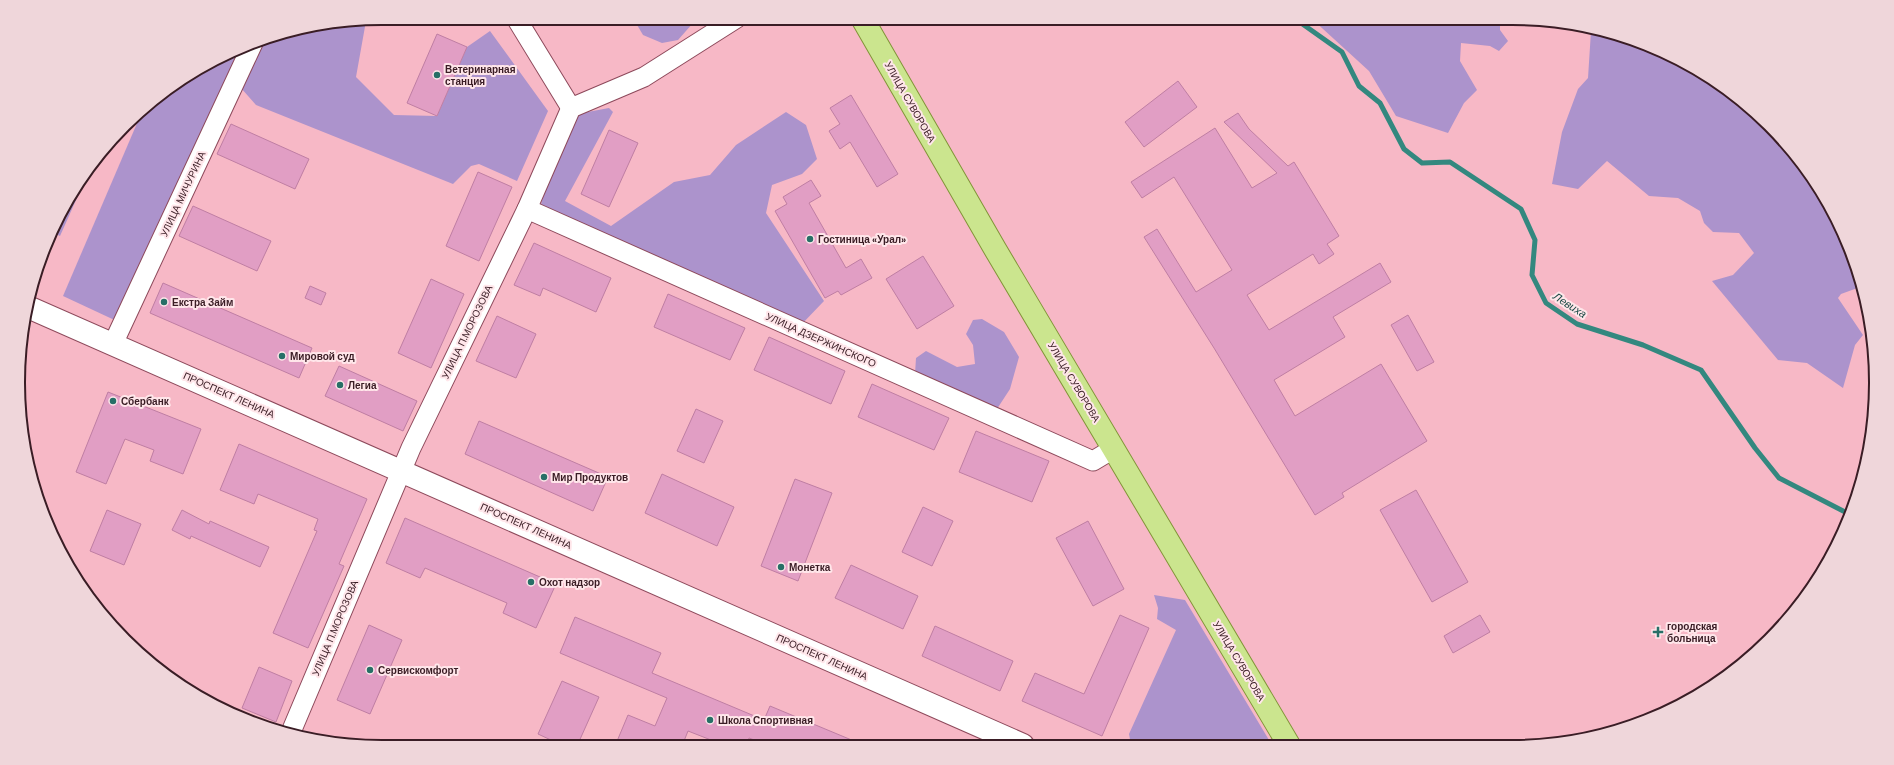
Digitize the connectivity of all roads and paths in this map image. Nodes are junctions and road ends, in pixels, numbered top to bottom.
1 (520, 25) edge
2 (726, 25) edge
3 (866, 25) edge
4 (249, 51) edge
5 (571, 108) junction
6 (527, 209) junction
7 (33, 308) edge
8 (113, 344) junction
9 (1113, 449) junction
10 (401, 471) junction
11 (292, 729) edge
12 (1012, 740) edge
13 (1286, 740) edge

1 - 5 street
2 - 5 street
3 - 9 main road, УЛИЦА СУВОРОВА
4 - 8 street, УЛИЦА МИЧУРИНА
5 - 6 street, УЛИЦА П.МОРОЗОВА
6 - 9 street, УЛИЦА ДЗЕРЖИНСКОГО
6 - 10 street, УЛИЦА П.МОРОЗОВА
7 - 8 main road, ПРОСПЕКТ ЛЕНИНА
8 - 10 main road, ПРОСПЕКТ ЛЕНИНА
9 - 13 main road, УЛИЦА СУВОРОВА
10 - 11 street, УЛИЦА П.МОРОЗОВА
10 - 12 main road, ПРОСПЕКТ ЛЕНИНА

